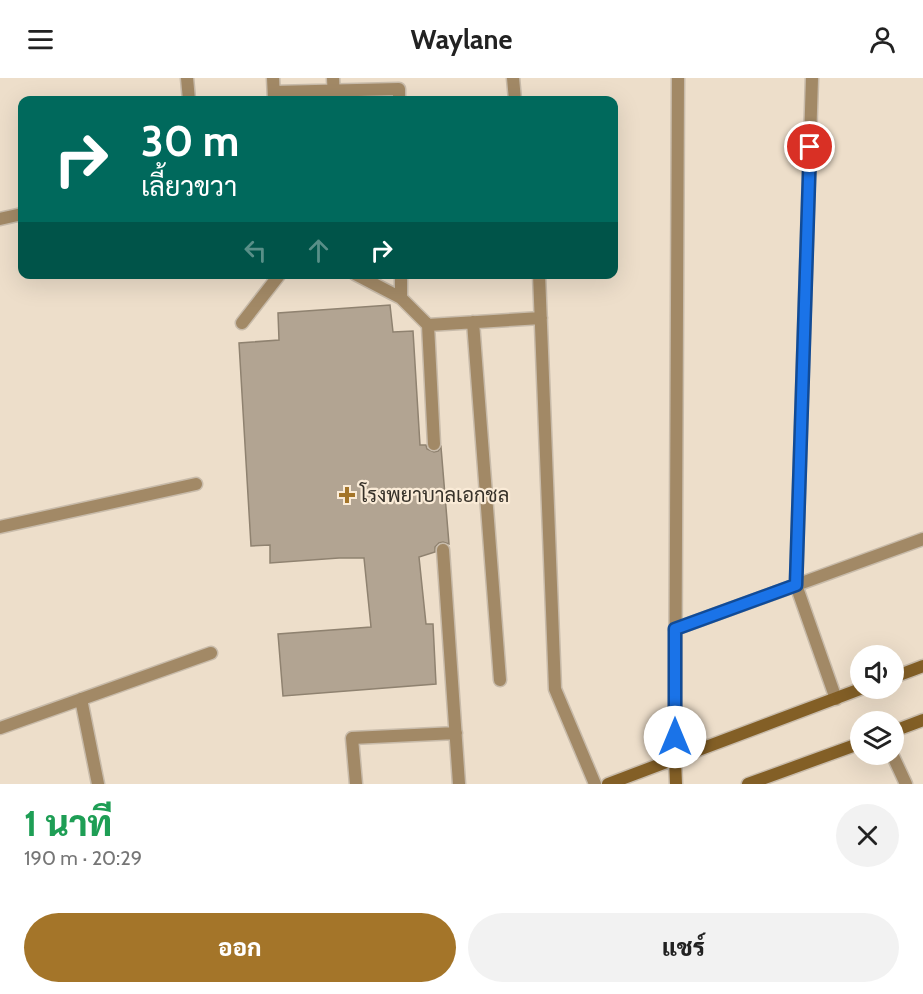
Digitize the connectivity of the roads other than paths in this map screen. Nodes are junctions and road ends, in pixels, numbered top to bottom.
1 (188, 78) edge
2 (273, 78) edge
3 (513, 78) edge
4 (678, 78) edge
5 (812, 78) edge
6 (333, 90) edge
7 (189, 96) edge
8 (274, 96) edge
9 (399, 96) edge
10 (515, 96) edge
11 (18, 215) edge
12 (0, 219) edge
13 (276, 279) edge
14 (365, 279) edge
15 (401, 279) edge
16 (539, 279) edge
17 (401, 298) junction
18 (541, 318) junction
19 (472, 322) junction
20 (242, 323) dead end
21 (428, 325) junction
22 (434, 444) dead end
23 (196, 484) dead end
24 (0, 527) edge
25 (923, 539) edge
26 (444, 549) dead end
27 (796, 585) junction
28 (675, 629) junction
29 (211, 653) dead end
30 (923, 666) edge
31 (904, 673) edge
32 (500, 680) dead end
33 (850, 693) edge
34 (81, 699) junction
35 (836, 699) junction
36 (923, 720) edge
37 (904, 727) edge
38 (0, 728) edge
39 (456, 733) junction
40 (850, 747) edge
41 (675, 759) junction
42 (897, 765) edge
43 (98, 784) edge
44 (356, 784) edge
45 (459, 784) edge
46 (595, 784) edge
47 (608, 784) edge
48 (676, 784) edge
49 (748, 784) edge
50 (906, 784) edge

1 - 7 street
2 - 8 street
3 - 10 street
4 - 28 street
5 - 27 street
6 - 8 street
6 - 9 street
11 - 12 street
13 - 20 street
14 - 17 street
15 - 17 street
16 - 18 street
17 - 21 street
18 - 19 street
18 - 46 street
19 - 21 street
19 - 32 street
21 - 22 street
23 - 24 street
25 - 27 street
26 - 39 street
27 - 28 street
27 - 35 street
28 - 41 street
29 - 34 street
30 - 31 main road
33 - 35 main road
34 - 38 street
34 - 43 street
35 - 41 main road
36 - 37 main road
39 - 44 street
39 - 45 street
40 - 49 main road
41 - 47 main road
41 - 48 main road
42 - 50 street

